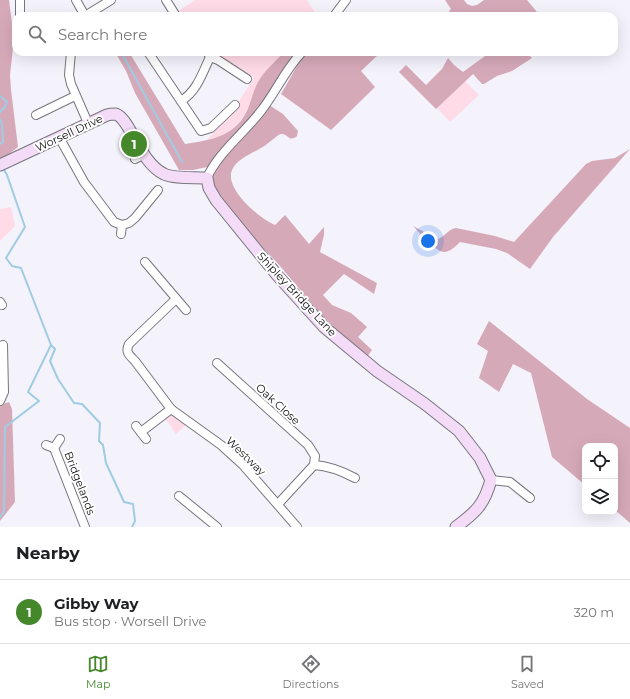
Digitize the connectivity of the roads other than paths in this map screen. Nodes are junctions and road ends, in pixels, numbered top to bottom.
1 (20, 0) edge
2 (76, 0) edge
3 (111, 0) edge
4 (166, 0) edge
5 (346, 0) edge
6 (20, 12) edge
7 (83, 12) edge
8 (92, 12) edge
9 (174, 12) edge
10 (337, 12) edge
11 (71, 56) edge
12 (151, 56) edge
13 (208, 56) edge
14 (212, 56) edge
15 (298, 56) edge
16 (247, 79) dead end
17 (75, 96) junction
18 (181, 102) junction
19 (235, 105) dead end
20 (36, 115) dead end
21 (88, 123) junction
22 (59, 138) junction
23 (0, 165) edge
24 (207, 178) junction
25 (158, 190) dead end
26 (144, 262) dead end
27 (176, 299) junction
28 (186, 310) dead end
29 (11, 342) dead end
30 (1, 345) edge
31 (217, 363) dead end
32 (0, 401) edge
33 (171, 410) junction
34 (60, 439) dead end
35 (146, 439) dead end
36 (46, 445) dead end
37 (54, 448) junction
38 (314, 465) junction
39 (357, 479) dead end
40 (491, 480) junction
41 (180, 496) dead end
42 (530, 498) dead end
43 (278, 504) junction
44 (85, 527) edge
45 (217, 527) edge
46 (297, 527) edge
47 (456, 527) edge

1 - 6 street
2 - 7 street
3 - 8 street
4 - 9 street
5 - 10 street
11 - 17 street
12 - 18 street
13 - 18 street
14 - 16 street
15 - 24 street
17 - 20 street
17 - 21 street
18 - 19 street
21 - 22 street, Worsell Drive
21 - 24 street, Worsell Drive
22 - 23 street, Worsell Drive
22 - 25 street
24 - 40 street, Shipley Bridge Lane
26 - 27 street
27 - 28 street
27 - 33 street, Westway
29 - 30 street
30 - 32 street
31 - 38 street, Oak Close
33 - 35 street
33 - 43 street, Westway
34 - 37 street
36 - 37 street
37 - 44 street, Bridgelands
38 - 39 street
38 - 43 street
40 - 42 street
40 - 47 street
41 - 45 street
43 - 46 street, Westway

